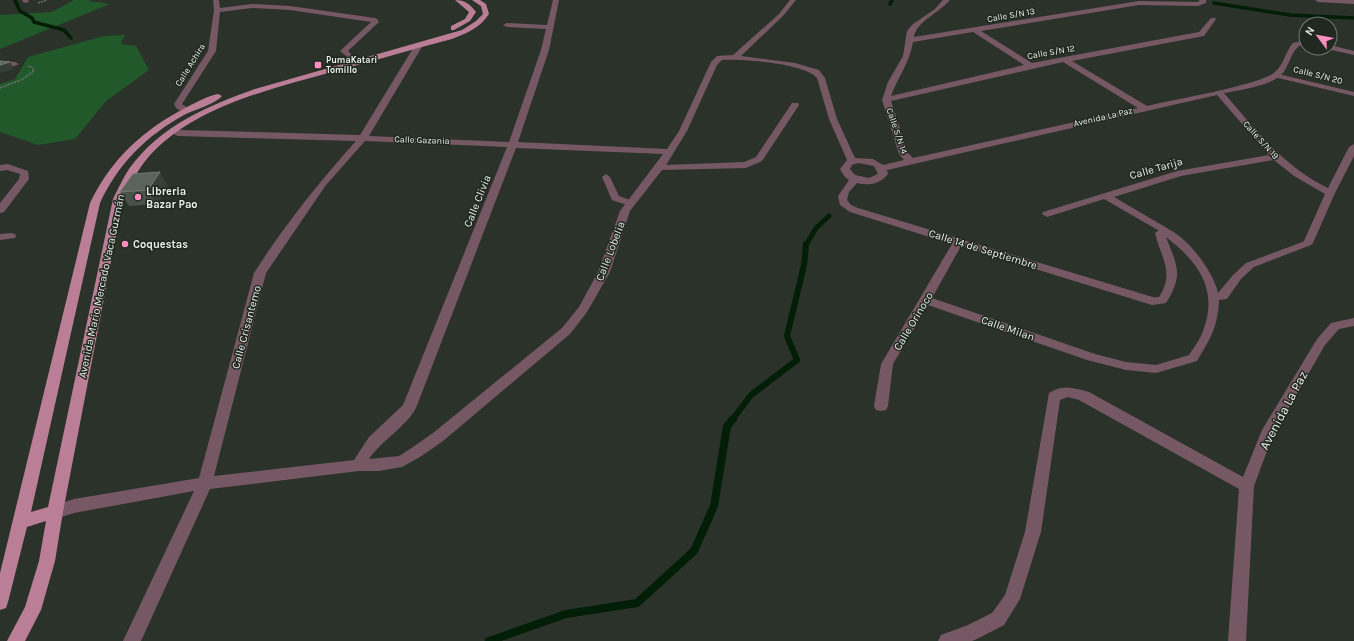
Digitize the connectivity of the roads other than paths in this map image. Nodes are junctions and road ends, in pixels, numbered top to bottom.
1 (216, 0) edge
2 (458, 0) edge
3 (476, 0) edge
4 (556, 0) edge
5 (793, 0) edge
6 (947, 0) edge
7 (1202, 0) edge
8 (1318, 0) edge
9 (1354, 2) edge
10 (217, 10) junction
11 (1213, 18) dead end
12 (507, 25) dead end
13 (549, 27) junction
14 (975, 30) junction
15 (909, 40) junction
16 (1298, 42) edge
17 (416, 43) junction
18 (1338, 44) edge
19 (1354, 47) edge
20 (1338, 49) edge
21 (1354, 53) edge
22 (735, 57) junction
23 (350, 58) junction
24 (1065, 60) junction
25 (0, 63) edge
26 (15, 64) dead end
27 (1031, 66) junction
28 (1277, 75) junction
29 (1219, 92) junction
30 (1354, 94) edge
31 (886, 100) junction
32 (796, 105) dead end
33 (1145, 108) junction
34 (187, 110) junction
35 (159, 127) junction
36 (176, 129) junction
37 (363, 138) junction
38 (513, 144) junction
39 (1354, 147) edge
40 (670, 152) junction
41 (1274, 157) junction
42 (852, 161) junction
43 (910, 161) junction
44 (660, 167) junction
45 (0, 168) edge
46 (881, 168) junction
47 (606, 177) dead end
48 (856, 179) junction
49 (1330, 193) junction
50 (1104, 195) junction
51 (630, 203) junction
52 (0, 210) edge
53 (1046, 214) dead end
54 (1163, 230) junction
55 (959, 241) junction
56 (1308, 243) joint
57 (1215, 297) junction
58 (926, 300) junction
59 (1152, 301) joint
60 (1354, 322) edge
61 (1091, 357) joint
62 (881, 406) dead end
63 (359, 465) junction
64 (205, 482) junction
65 (1247, 486) junction
66 (55, 512) junction
67 (20, 522) junction
68 (0, 602) edge
69 (16, 641) edge
70 (132, 641) edge
71 (947, 641) edge
72 (1237, 641) edge

1 - 10 street, Calle Achira
2 - 17 main road, Avenida Mario Mercado Vaca Guzmán
3 - 17 main road, Avenida Mario Mercado Vaca Guzmán
4 - 13 street, Calle Clivia
5 - 22 street
6 - 15 street
7 - 14 street, Calle S/N 13
8 - 9 street
10 - 23 street
10 - 34 street, Calle Achira
11 - 24 street, Calle S/N 12
12 - 13 street
13 - 38 street, Calle Clivia
14 - 15 street, Calle S/N 13
14 - 27 street
15 - 31 street
16 - 28 street
17 - 23 main road, Avenida Mario Mercado Vaca Guzmán
17 - 36 main road, Avenida Mario Mercado Vaca Guzmán
17 - 37 street, Calle Crisantemo
18 - 19 street
20 - 21 street
22 - 40 street, Calle Lobelia
22 - 42 street
23 - 34 main road, Avenida Mario Mercado Vaca Guzmán
24 - 27 street, Calle S/N 12
24 - 33 street
25 - 26 street
27 - 31 street, Calle S/N 12
28 - 29 street, Avenida La Paz
28 - 30 lane, Calle S/N 20
29 - 33 street, Avenida La Paz
29 - 41 street, Calle S/N 19
31 - 43 street, Calle S/N 14
32 - 44 street
33 - 43 street, Avenida La Paz
34 - 35 main road, Avenida Mario Mercado Vaca Guzmán
35 - 36 main road
35 - 67 main road, Avenida Mario Mercado Vaca Guzmán
36 - 37 street, Calle Gazania
36 - 66 main road, Avenida Mario Mercado Vaca Guzmán
37 - 38 street, Calle Gazania
37 - 64 street, Calle Crisantemo
38 - 40 street, Calle Gazania
38 - 63 street, Calle Clivia
39 - 49 street
40 - 44 street, Calle Lobelia
41 - 49 street, Calle S/N 19
41 - 50 street, Calle Tarija
42 - 46 street
42 - 48 street
43 - 46 street, Avenida La Paz
44 - 51 street, Calle Lobelia
45 - 52 street
46 - 48 street
47 - 51 lane
48 - 55 street, Calle 14 de Septiembre
49 - 56 street
50 - 53 street, Calle Tarija
50 - 54 street
51 - 63 street, Calle Lobelia
54 - 57 lane
54 - 59 lane
55 - 58 street, Calle Orinoco
55 - 59 street, Calle 14 de Septiembre
56 - 57 lane
57 - 61 lane
58 - 61 street, Calle Milan
58 - 62 street, Calle Orinoco
60 - 65 street, Avenida La Paz
63 - 64 street, Calle Lobelia
64 - 66 street, Calle Lobelia
64 - 70 street, Calle Crisantemo
65 - 71 street
65 - 72 street, Avenida La Paz
66 - 67 main road
66 - 69 main road, Avenida Mario Mercado Vaca Guzmán
67 - 68 main road, Avenida Mario Mercado Vaca Guzmán

